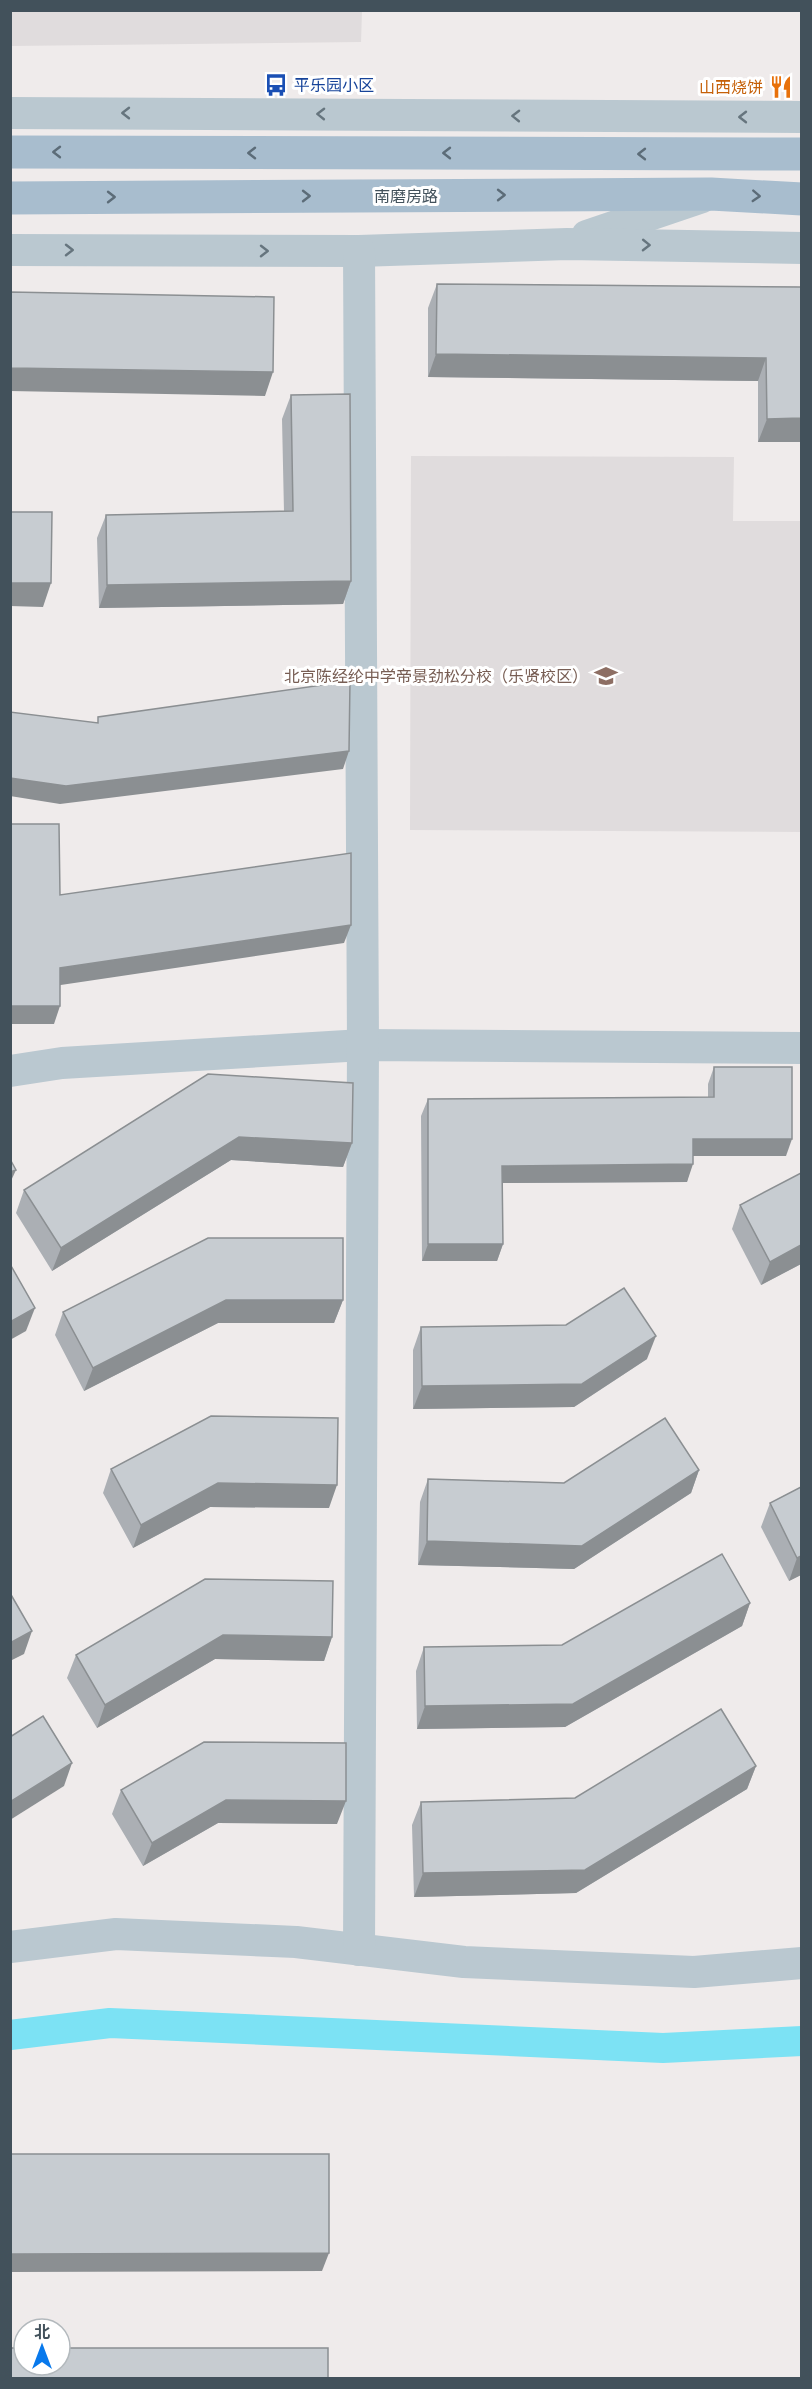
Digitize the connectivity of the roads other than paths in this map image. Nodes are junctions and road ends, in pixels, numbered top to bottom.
1 (10, 113) edge
2 (575, 116) junction
3 (801, 117) edge
4 (10, 152) edge
5 (764, 154) junction
6 (801, 154) edge
7 (711, 194) junction
8 (10, 198) edge
9 (801, 198) edge
10 (567, 243) junction
11 (801, 248) edge
12 (10, 250) edge
13 (359, 251) junction
14 (363, 1045) junction
15 (801, 1048) edge
16 (10, 1071) edge
17 (10, 1947) edge
18 (359, 1950) junction
19 (801, 1963) edge

2 -> 1 street
3 -> 2 street
2 - 5 street
5 -> 4 main road
5 - 6 main road
8 -> 7 main road, 南磨房路
7 -> 9 main road, 南磨房路
7 - 10 street
10 -> 11 street
10 - 13 street
12 -> 13 street
13 - 14 street
14 - 15 street
14 - 16 street
14 - 18 street
17 - 18 street
18 - 19 street

